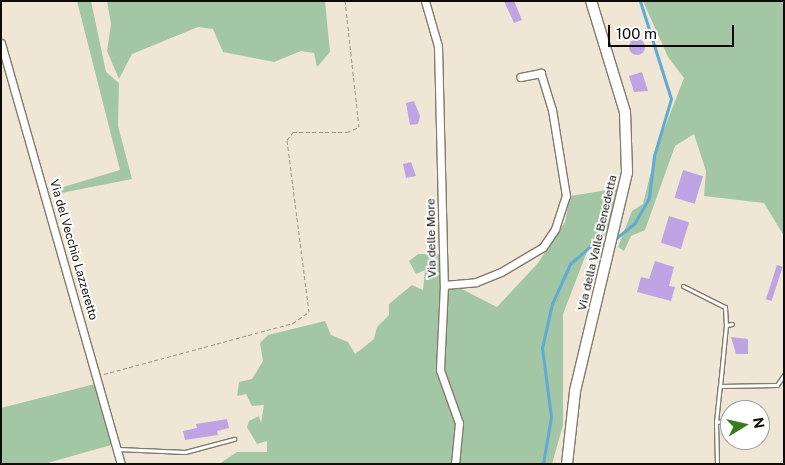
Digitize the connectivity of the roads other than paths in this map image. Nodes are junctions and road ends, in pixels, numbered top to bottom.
1 (426, 1) edge
2 (591, 1) edge
3 (1, 43) edge
4 (3, 57) edge
5 (520, 77) dead end
6 (444, 285) junction
7 (683, 286) dead end
8 (732, 324) dead end
9 (726, 325) junction
10 (784, 375) edge
11 (720, 386) junction
12 (716, 422) junction
13 (720, 422) edge
14 (234, 440) dead end
15 (117, 449) junction
16 (119, 462) edge
17 (456, 464) edge
18 (567, 464) edge
19 (717, 464) edge

1 - 6 street, Via delle More
2 - 18 main road, Via della Valle Benedetta
3 - 4 street, Via del Vecchio Lazzeretto
4 - 15 street, Via del Vecchio Lazzeretto
5 - 6 street, Via delle More
6 - 17 street
7 - 9 lane
8 - 9 lane
9 - 11 lane
10 - 11 lane
11 - 12 lane
12 - 13 lane
12 - 19 lane
14 - 15 lane
15 - 16 street, Via del Vecchio Lazzeretto

